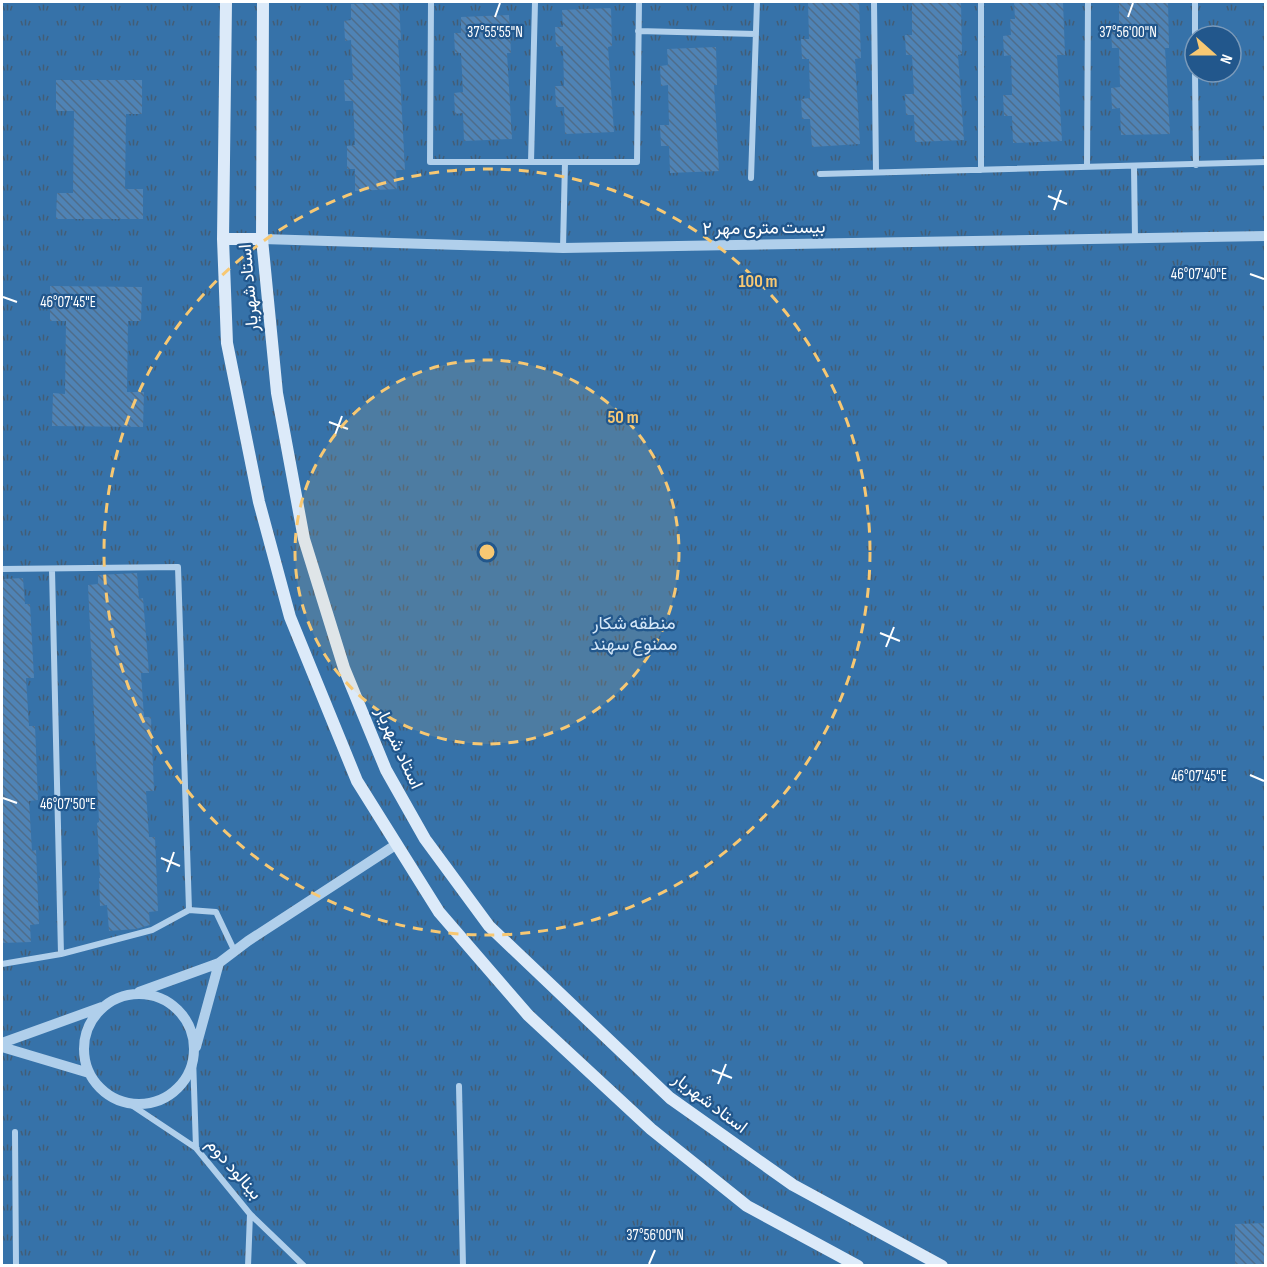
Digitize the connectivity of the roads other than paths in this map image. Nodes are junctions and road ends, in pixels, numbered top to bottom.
1 (226, 2) edge
2 (263, 2) edge
3 (431, 2) edge
4 (535, 2) edge
5 (639, 2) edge
6 (757, 2) edge
7 (874, 2) edge
8 (981, 2) edge
9 (1088, 2) edge
10 (1195, 2) edge
11 (1195, 24) edge
12 (638, 31) junction
13 (756, 34) junction
14 (1195, 84) edge
15 (531, 162) junction
16 (565, 162) junction
17 (1266, 162) edge
18 (1196, 165) junction
19 (1087, 167) junction
20 (1134, 167) junction
21 (981, 170) junction
22 (876, 172) junction
23 (820, 174) dead end
24 (752, 178) dead end
25 (1266, 236) edge
26 (1135, 238) junction
27 (223, 239) junction
28 (262, 239) junction
29 (563, 248) junction
30 (2, 568) edge
31 (52, 570) junction
32 (397, 844) junction
33 (189, 910) junction
34 (235, 952) junction
35 (62, 954) junction
36 (219, 963) junction
37 (2, 964) edge
38 (136, 993) junction
39 (103, 1007) junction
40 (2, 1045) edge
41 (194, 1054) junction
42 (88, 1073) junction
43 (459, 1086) dead end
44 (130, 1104) junction
45 (15, 1132) dead end
46 (196, 1148) junction
47 (250, 1214) junction
48 (16, 1266) edge
49 (248, 1266) edge
50 (304, 1266) edge
51 (463, 1266) edge
52 (858, 1266) edge
53 (942, 1266) edge

1 - 27 main road, استاد شهریار
2 - 28 main road, استاد شهریار
3 - 15 street
4 - 15 street
5 - 12 street
6 - 13 street
7 - 22 street
8 - 21 street
9 - 19 street
10 - 11 street
12 - 13 street
12 - 16 street
13 - 24 street
14 - 18 street
15 - 16 street
16 - 29 street
17 - 18 street
18 - 20 street
19 - 20 street
19 - 21 street
20 - 26 street
21 - 22 street
22 - 23 street
25 - 26 street, بیست متری مهر ۲
26 - 29 street, بیست متری مهر ۲
27 - 28 main road
27 - 32 main road, استاد شهریار
28 - 29 street, بیست متری مهر ۲
28 - 53 main road, استاد شهریار
30 - 31 street
31 - 33 street
31 - 35 street
32 - 34 street
32 - 52 main road, استاد شهریار
33 - 34 street
33 - 35 street
34 - 36 street
35 - 37 street
36 - 38 street
36 - 41 street
38 - 39 street
38 - 41 street
39 - 40 street
39 - 42 street
40 - 42 street
41 - 44 street
41 - 46 street
42 - 44 street
43 - 51 street
44 - 46 street, بینالود دوم
45 - 48 street
46 - 47 street, بینالود دوم
47 - 49 street
47 - 50 street, بینالود دوم

